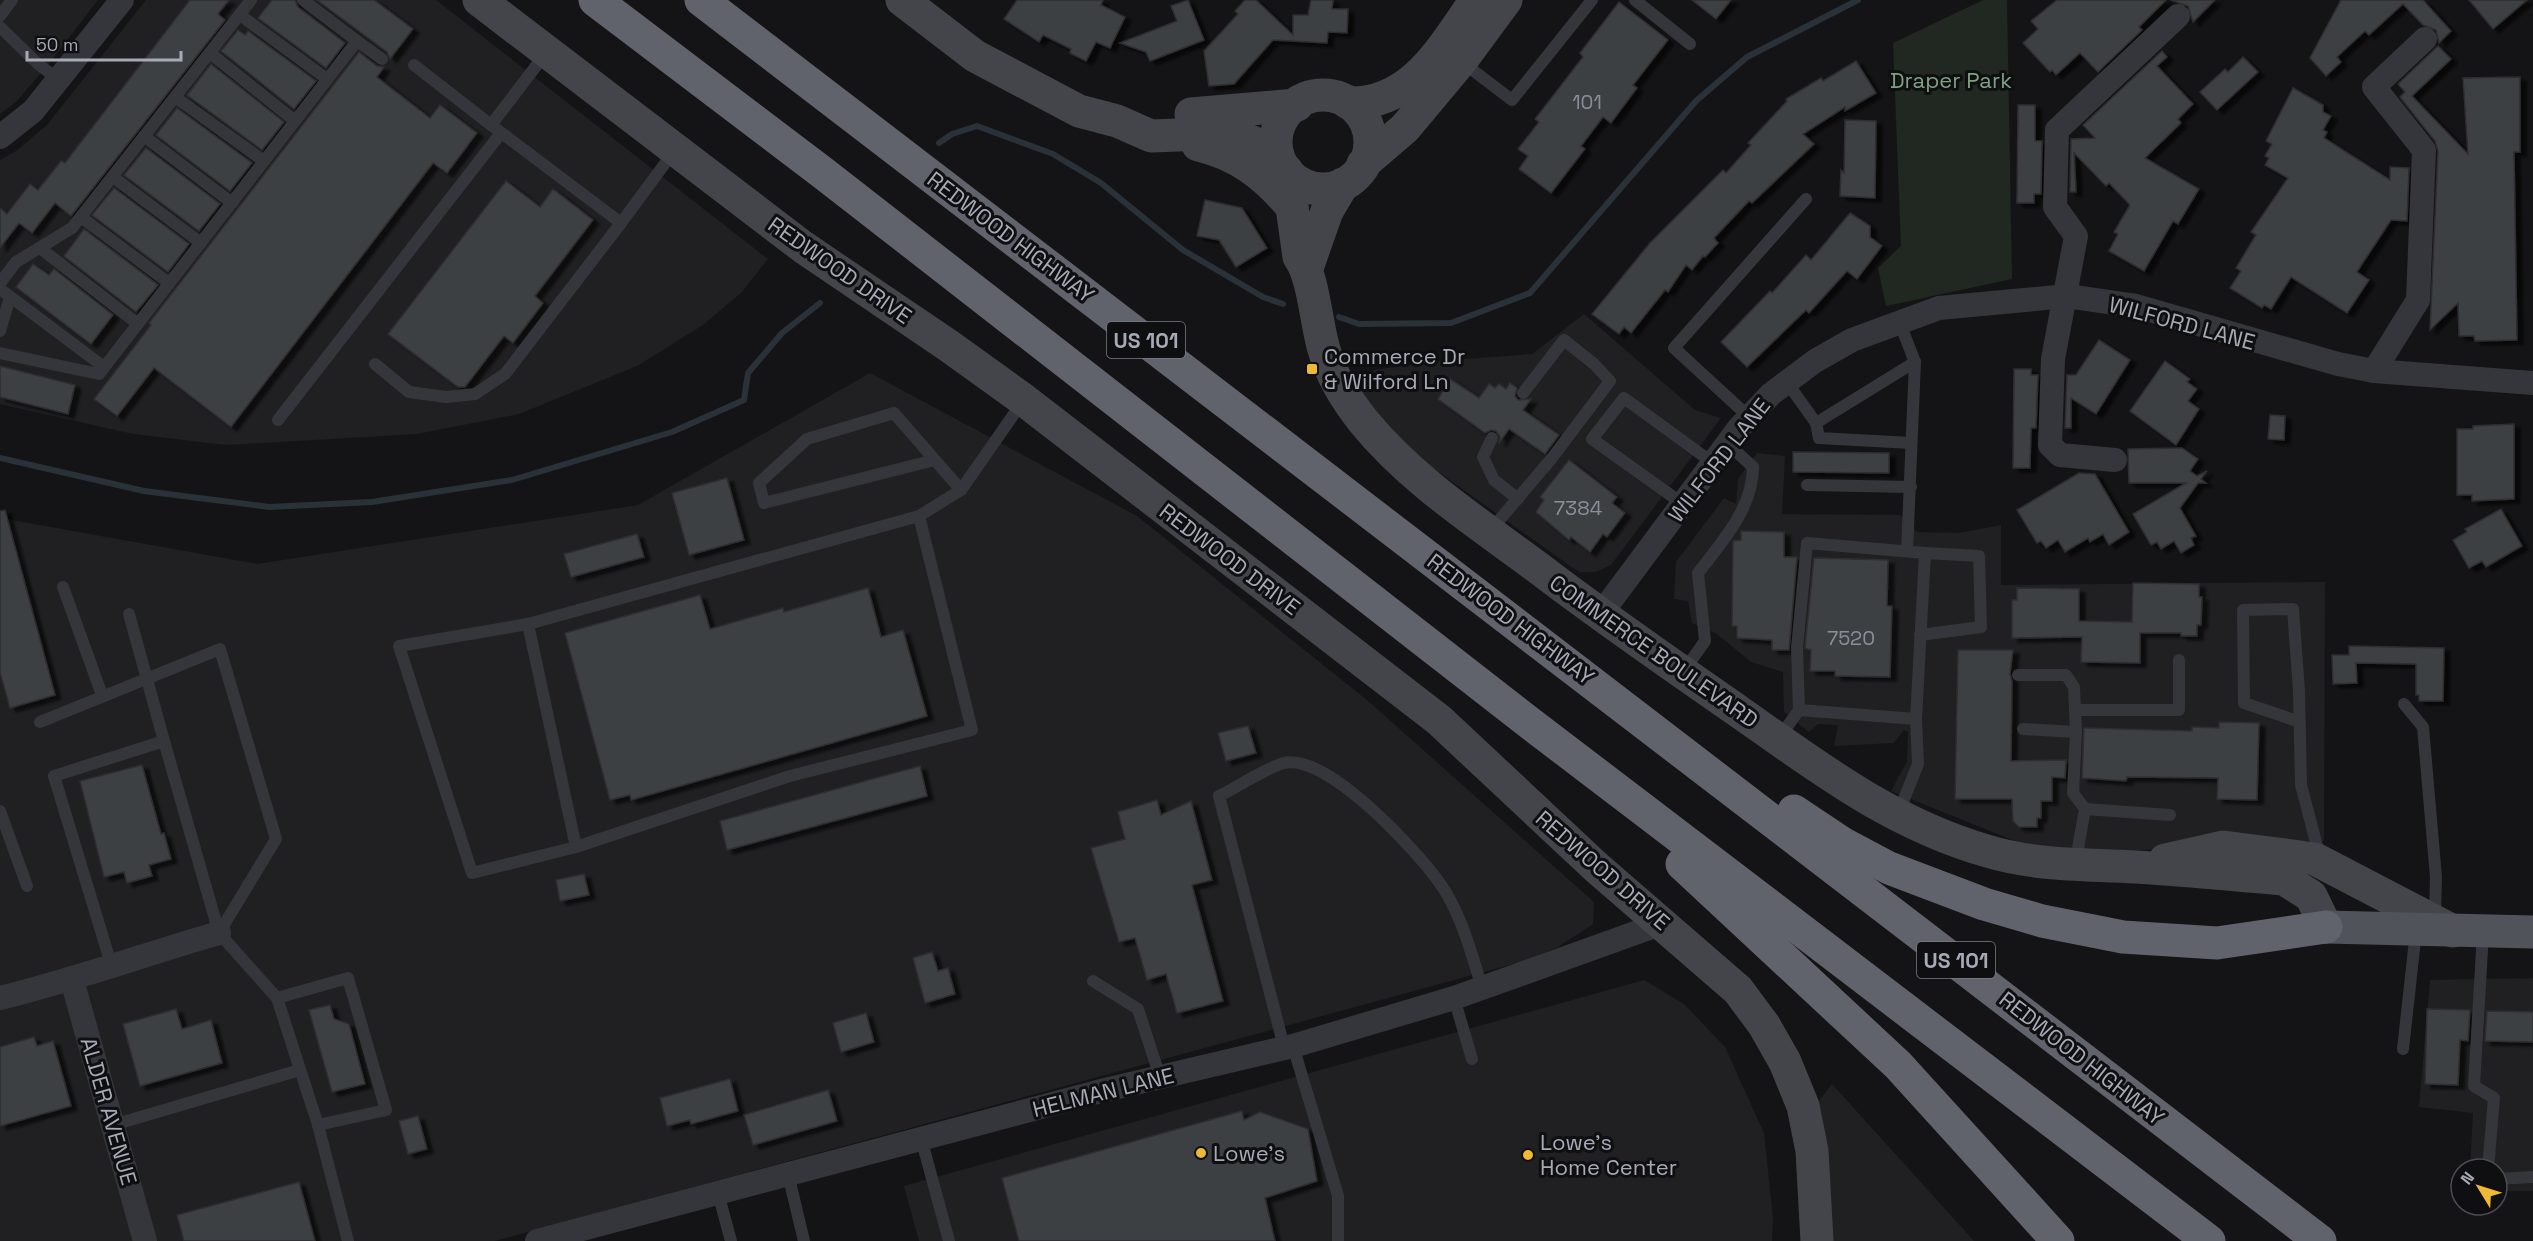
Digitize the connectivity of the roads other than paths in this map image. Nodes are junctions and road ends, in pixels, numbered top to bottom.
1 (12, 0) edge
2 (122, 0) edge
3 (251, 0) edge
4 (303, 0) edge
5 (479, 0) edge
6 (596, 0) edge
7 (701, 0) edge
8 (902, 0) edge
9 (1476, 0) edge
10 (1506, 0) edge
11 (1592, 0) edge
12 (1635, 0) edge
13 (240, 15) junction
14 (0, 16) edge
15 (2178, 16) dead end
16 (0, 27) edge
17 (2425, 39) dead end
18 (357, 41) junction
19 (1690, 44) dead end
20 (547, 52) junction
21 (210, 53) junction
22 (382, 59) dead end
23 (1461, 61) junction
24 (414, 65) dead end
25 (327, 79) junction
26 (59, 80) junction
27 (175, 97) junction
28 (1348, 103) junction
29 (1297, 105) junction
30 (295, 121) junction
31 (1117, 121) junction
32 (496, 129) junction
33 (1173, 135) junction
34 (144, 136) junction
35 (0, 137) edge
36 (675, 149) junction
37 (264, 161) junction
38 (1282, 162) junction
39 (1353, 174) junction
40 (113, 177) junction
41 (1806, 199) dead end
42 (232, 203) junction
43 (1292, 207) junction
44 (81, 217) junction
45 (621, 223) junction
46 (201, 243) junction
47 (39, 248) junction
48 (1307, 268) junction
49 (0, 283) edge
50 (169, 284) junction
51 (5, 293) edge
52 (2067, 296) junction
53 (1899, 321) junction
54 (138, 324) junction
55 (0, 331) edge
56 (0, 353) edge
57 (1915, 362) junction
58 (375, 364) dead end
59 (104, 367) junction
60 (2374, 371) junction
61 (1786, 381) junction
62 (2533, 383) edge
63 (1523, 393) dead end
64 (1024, 400) junction
65 (1748, 416) junction
66 (278, 420) dead end
67 (1816, 423) junction
68 (1492, 438) dead end
69 (1911, 443) junction
70 (1728, 444) junction
71 (935, 460) junction
72 (2115, 460) dead end
73 (1713, 463) junction
74 (1807, 485) dead end
75 (1911, 487) junction
76 (962, 490) junction
77 (1518, 499) junction
78 (1683, 504) junction
79 (919, 516) junction
80 (1490, 532) junction
81 (1907, 551) junction
82 (1925, 553) junction
83 (63, 587) dead end
84 (129, 614) dead end
85 (1600, 615) junction
86 (528, 624) junction
87 (1920, 635) junction
88 (2179, 660) dead end
89 (1683, 673) junction
90 (2018, 675) dead end
91 (147, 677) junction
92 (1591, 680) junction
93 (102, 695) junction
94 (2404, 704) dead end
95 (1798, 710) junction
96 (2075, 710) junction
97 (1916, 719) junction
98 (39, 722) dead end
99 (2300, 722) junction
100 (1531, 724) junction
101 (2023, 729) dead end
102 (2076, 732) junction
103 (1778, 740) junction
104 (164, 741) junction
105 (2085, 809) junction
106 (0, 811) edge
107 (1897, 815) junction
108 (2170, 815) dead end
109 (576, 847) junction
110 (2315, 859) junction
111 (2075, 866) junction
112 (2133, 867) junction
113 (27, 886) dead end
114 (1663, 923) junction
115 (2326, 927) junction
116 (2447, 928) junction
117 (2533, 932) edge
118 (219, 933) junction
119 (111, 964) junction
120 (72, 980) junction
121 (1093, 981) dead end
122 (1482, 987) junction
123 (0, 998) edge
124 (277, 998) junction
125 (1454, 998) junction
126 (1289, 1046) junction
127 (2403, 1049) dead end
128 (1472, 1059) dead end
129 (300, 1070) junction
130 (1160, 1077) junction
131 (113, 1125) junction
132 (318, 1125) junction
133 (921, 1138) junction
134 (2489, 1157) edge
135 (788, 1174) junction
136 (2533, 1177) edge
137 (2509, 1178) edge
138 (718, 1193) junction
139 (1819, 1240) edge
140 (145, 1241) edge
141 (348, 1241) edge
142 (537, 1241) edge
143 (731, 1241) edge
144 (804, 1241) edge
145 (949, 1241) edge
146 (1338, 1241) edge
147 (2058, 1241) edge
148 (2209, 1241) edge
149 (2320, 1241) edge

1 - 14 lane
2 - 26 street
3 - 13 lane
4 - 18 lane
5 - 20 street, REDWOOD DRIVE
6 - 100 highway, US 101
7 - 92 highway, REDWOOD HIGHWAY / US 101
8 - 31 street
9 - 28 street
10 - 23 street
11 - 23 lane
12 - 19 lane
13 - 21 lane
13 - 25 lane
15 - 52 street
16 - 26 lane
17 - 60 street
18 - 22 lane
18 - 25 lane
20 - 32 lane
20 - 36 street, REDWOOD DRIVE
21 - 27 lane
21 - 30 lane
23 - 39 street
24 - 32 lane
25 - 30 lane
26 - 35 street
27 - 34 lane
27 - 37 lane
28 - 29 street
28 - 39 street, COMMERCE BOULEVARD
29 - 31 street
29 - 38 street, COMMERCE BOULEVARD
30 - 37 lane
31 - 33 street
32 - 45 lane
32 - 66 lane
33 - 38 street
33 - 43 street
34 - 40 lane
34 - 42 lane
36 - 45 lane
36 - 64 street, REDWOOD DRIVE
37 - 42 lane
38 - 39 street
38 - 43 street, COMMERCE BOULEVARD
39 - 48 street, COMMERCE BOULEVARD
40 - 44 lane
40 - 46 lane
41 - 65 lane
42 - 46 lane
43 - 48 street, COMMERCE BOULEVARD
44 - 47 lane
44 - 50 lane
45 - 58 lane
46 - 50 lane
47 - 49 lane
47 - 54 lane
48 - 80 street, COMMERCE BOULEVARD
50 - 54 lane
51 - 55 lane
51 - 59 lane
52 - 53 street, WILFORD LANE
52 - 60 street, WILFORD LANE
52 - 72 street
53 - 57 lane
53 - 61 street, WILFORD LANE
54 - 59 lane
56 - 59 lane
57 - 67 lane
57 - 69 lane
60 - 62 street, WILFORD LANE
61 - 65 street, WILFORD LANE
61 - 67 lane
63 - 77 lane
64 - 76 lane
64 - 114 street, REDWOOD DRIVE
65 - 70 street, WILFORD LANE
67 - 69 lane
68 - 77 lane
69 - 75 lane
70 - 73 street, WILFORD LANE
70 - 89 lane
71 - 71 lane
71 - 76 lane
73 - 78 street, WILFORD LANE
73 - 78 lane
74 - 75 lane
75 - 81 lane
76 - 79 lane
77 - 80 lane
78 - 85 street, WILFORD LANE
79 - 86 lane
79 - 109 lane
80 - 85 street, COMMERCE BOULEVARD
81 - 82 lane
81 - 95 lane
82 - 87 lane
82 - 87 lane
83 - 93 lane
84 - 91 lane
85 - 89 street, COMMERCE BOULEVARD
86 - 109 lane
86 - 109 lane
87 - 97 lane
88 - 96 lane
89 - 103 street, COMMERCE BOULEVARD
90 - 96 lane
91 - 93 lane
91 - 104 lane
91 - 118 lane
92 - 115 highway
92 - 149 highway, REDWOOD HIGHWAY / US 101
93 - 98 lane
94 - 116 lane
95 - 97 lane
95 - 103 lane
96 - 102 lane
97 - 107 lane
99 - 99 lane
99 - 110 lane
100 - 147 highway
100 - 148 highway, US 101
101 - 102 lane
102 - 105 lane
103 - 107 street, COMMERCE BOULEVARD
104 - 118 lane
104 - 119 lane
105 - 108 lane
105 - 111 lane
106 - 113 lane
107 - 111 street, COMMERCE BOULEVARD
110 - 112 street, COMMERCE BOULEVARD
110 - 116 street, COMMERCE BOULEVARD
111 - 112 street, COMMERCE BOULEVARD
112 - 115 street, COMMERCE BOULEVARD
114 - 122 street, HELMAN LANE
114 - 139 street, REDWOOD DRIVE
115 - 116 main road
116 - 117 main road
116 - 127 lane
116 - 134 lane
118 - 119 street
118 - 124 lane
119 - 120 street
120 - 123 street
120 - 131 street, ALDER AVENUE
121 - 130 lane
122 - 125 street, HELMAN LANE
122 - 126 lane
124 - 129 lane
124 - 132 lane
125 - 126 street, HELMAN LANE
125 - 128 lane
126 - 130 street, HELMAN LANE
126 - 146 lane
129 - 131 lane
129 - 132 lane
130 - 133 street, HELMAN LANE
131 - 140 street, ALDER AVENUE
132 - 141 lane
133 - 135 street, HELMAN LANE
133 - 145 lane
135 - 138 street, HELMAN LANE
135 - 144 lane
136 - 137 lane
138 - 142 street, HELMAN LANE
138 - 143 lane

